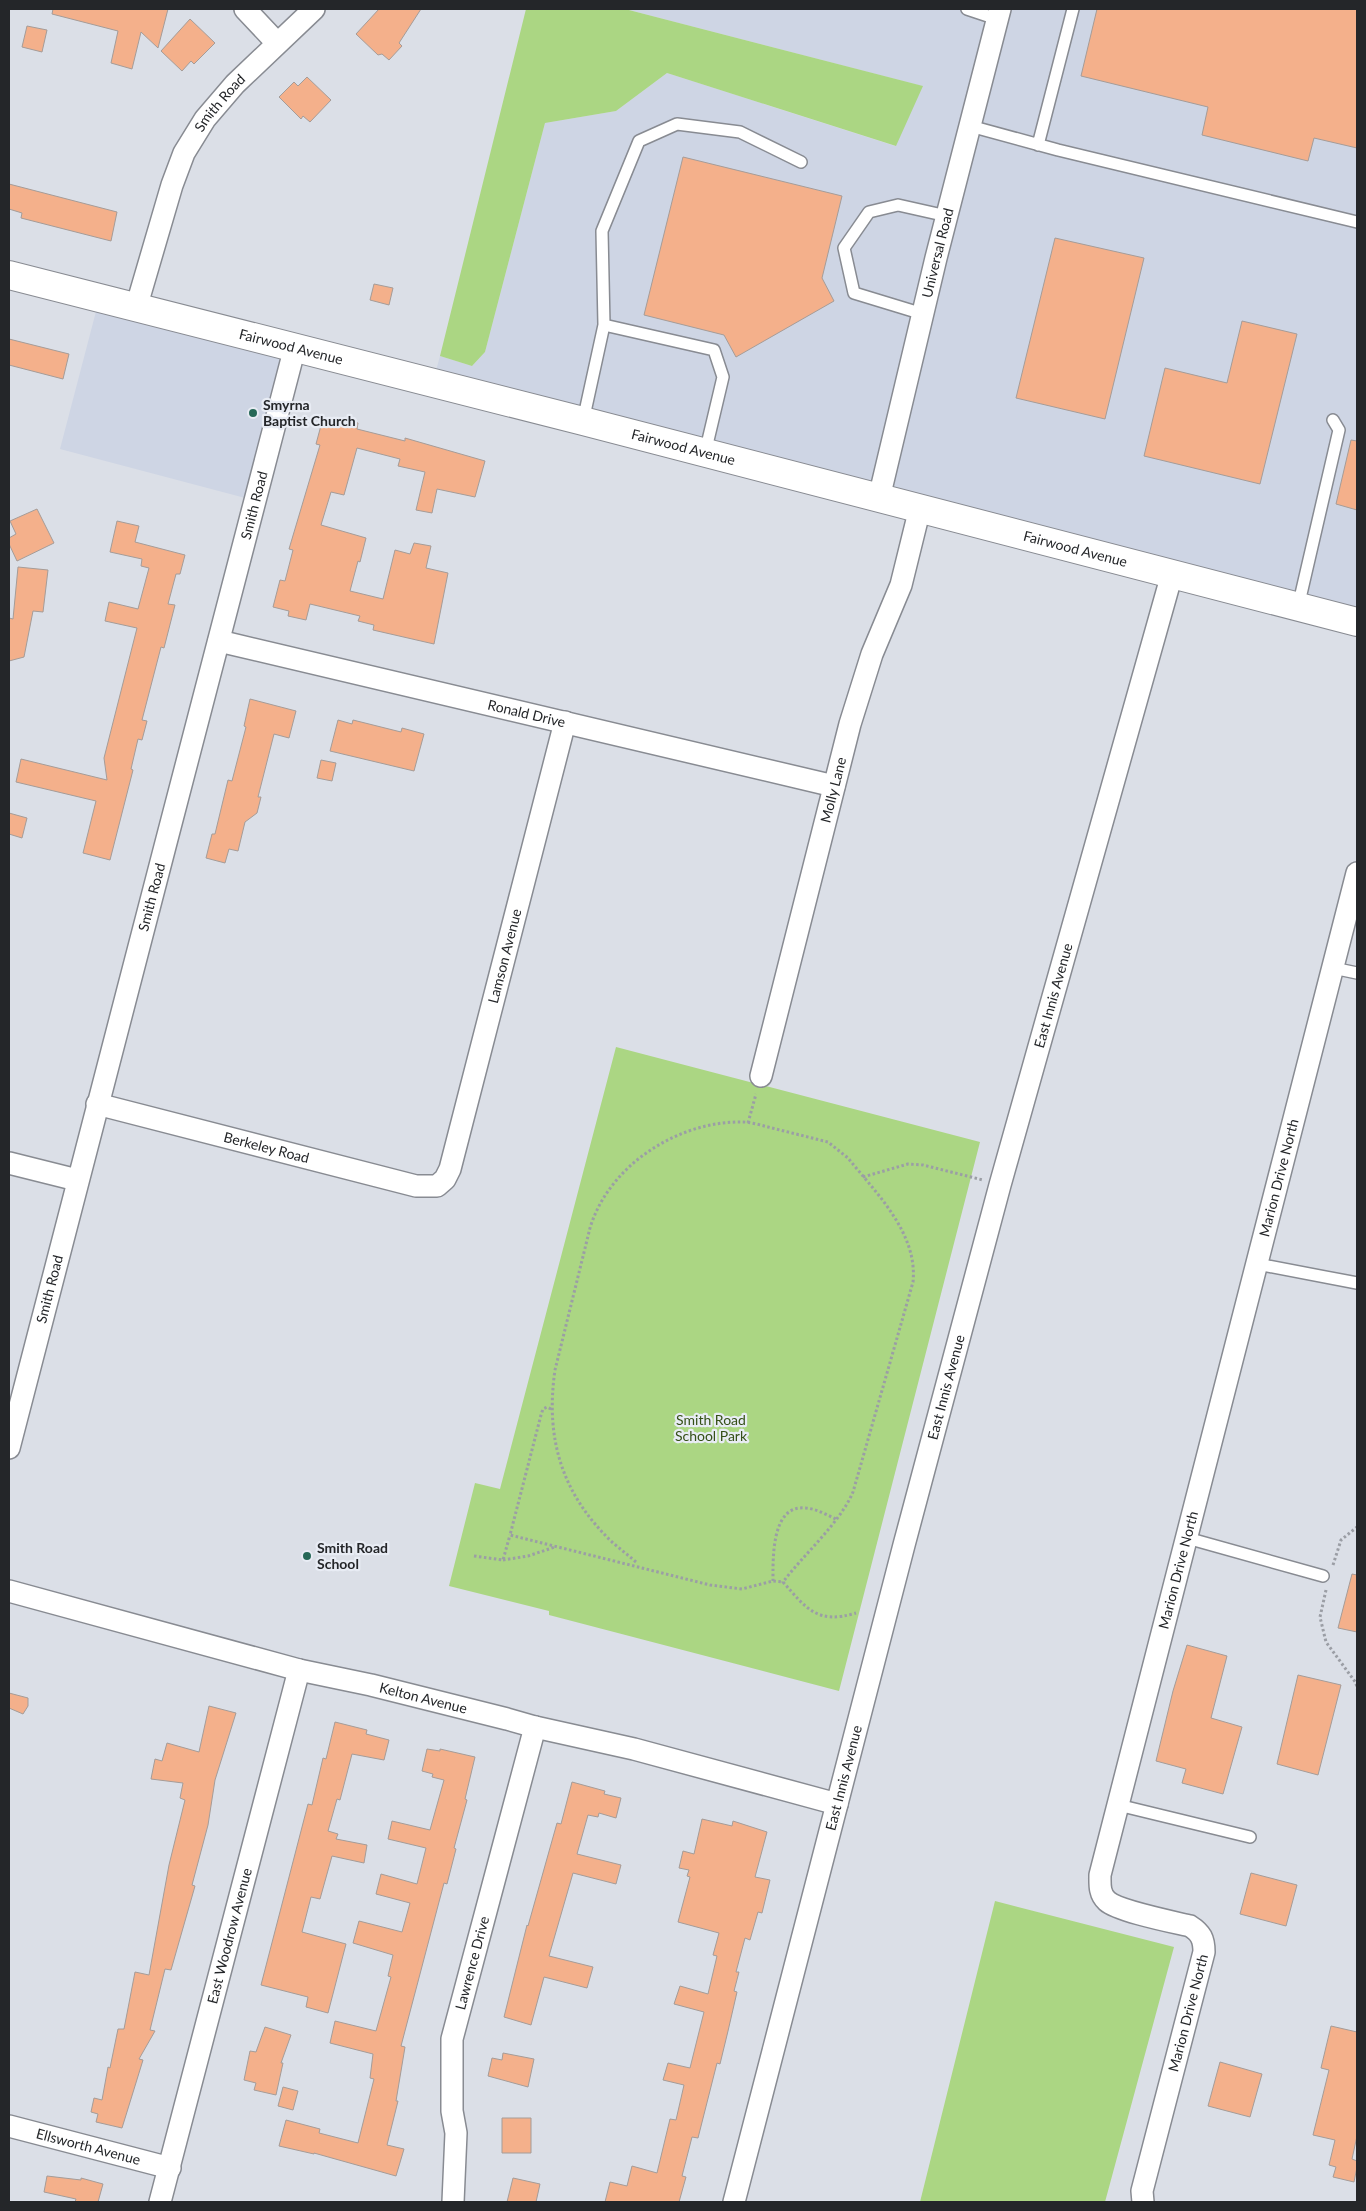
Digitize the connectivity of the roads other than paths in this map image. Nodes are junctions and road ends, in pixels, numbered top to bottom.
1 (246, 9) edge
2 (314, 9) edge
3 (967, 9) edge
4 (1073, 9) edge
5 (998, 14) edge
6 (277, 43) junction
7 (970, 126) junction
8 (1038, 145) junction
9 (801, 162) dead end
10 (947, 216) junction
11 (1357, 222) edge
12 (9, 275) edge
13 (136, 308) junction
14 (923, 314) junction
15 (604, 325) junction
16 (295, 347) junction
17 (1333, 420) dead end
18 (583, 421) junction
19 (706, 453) junction
20 (880, 498) junction
21 (920, 508) junction
22 (1172, 574) junction
23 (1298, 607) junction
24 (1357, 622) edge
25 (219, 641) junction
26 (564, 722) junction
27 (834, 786) junction
28 (1357, 873) edge
29 (1333, 968) junction
30 (1357, 973) edge
31 (760, 1076) road end
32 (97, 1104) junction
33 (9, 1163) edge
34 (76, 1180) junction
35 (438, 1186) joint
36 (1257, 1264) junction
37 (1357, 1283) edge
38 (9, 1448) edge
39 (1187, 1538) junction
40 (1323, 1576) dead end
41 (9, 1591) edge
42 (298, 1670) junction
43 (535, 1727) junction
44 (837, 1804) junction
45 (1118, 1805) junction
46 (1250, 1837) dead end
47 (9, 2126) edge
48 (170, 2168) junction
49 (160, 2202) edge
50 (453, 2202) edge
51 (734, 2202) edge
52 (1143, 2202) edge

1 - 6 street
2 - 6 street, Smith Road
3 - 5 lane
4 - 8 lane
5 - 7 street, Universal Road
6 - 13 street, Smith Road
7 - 8 lane
7 - 10 street, Universal Road
8 - 11 lane
9 - 15 lane
10 - 14 street, Universal Road
10 - 14 lane
12 - 13 street, Fairwood Avenue
13 - 16 street, Fairwood Avenue
14 - 20 street, Universal Road
15 - 18 lane
15 - 19 lane
16 - 18 street, Fairwood Avenue
16 - 25 street, Smith Road
17 - 23 lane
18 - 19 street, Fairwood Avenue
19 - 20 street, Fairwood Avenue
20 - 21 street, Fairwood Avenue
21 - 22 street, Fairwood Avenue
21 - 27 street, Molly Lane
22 - 23 street, Fairwood Avenue
22 - 44 street, East Innis Avenue
23 - 24 street, Fairwood Avenue
25 - 26 street, Ronald Drive
25 - 32 street, Smith Road
26 - 27 street, Ronald Drive
26 - 35 street, Lamson Avenue
27 - 31 street, Molly Lane
28 - 29 street, Marion Drive North
29 - 30 lane
29 - 36 street, Marion Drive North
32 - 34 street, Smith Road
32 - 35 street, Berkeley Road
33 - 34 street
34 - 38 street, Smith Road
36 - 37 lane
36 - 39 street, Marion Drive North
39 - 40 lane
39 - 45 street, Marion Drive North
41 - 42 street, Kelton Avenue
42 - 43 street, Kelton Avenue
42 - 48 street, East Woodrow Avenue
43 - 44 street, Kelton Avenue
43 - 50 street, Lawrence Drive
44 - 51 street, East Innis Avenue
45 - 46 lane
45 - 52 street, Marion Drive North
47 - 48 street, Ellsworth Avenue
48 - 49 street, East Woodrow Avenue

